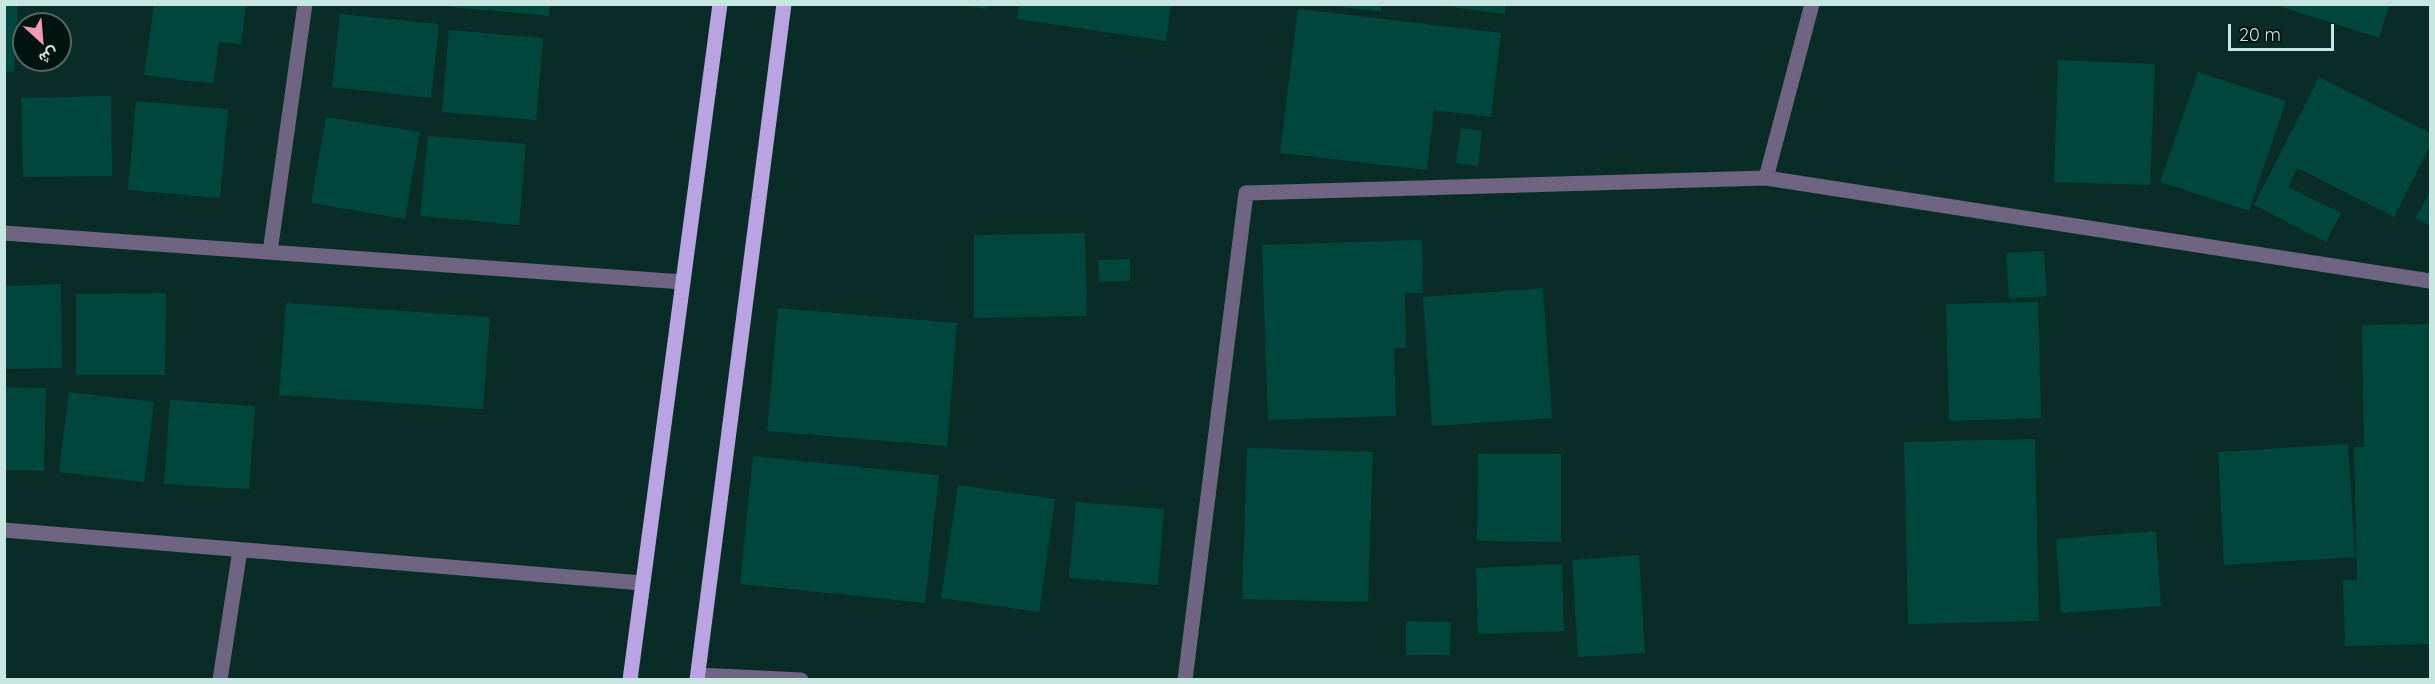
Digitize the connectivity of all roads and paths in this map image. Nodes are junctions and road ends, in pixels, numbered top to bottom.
1 (305, 4) edge
2 (720, 4) edge
3 (784, 4) edge
4 (1812, 4) edge
5 (1766, 178) junction
6 (4, 233) edge
7 (270, 252) junction
8 (2430, 281) edge
9 (683, 282) junction
10 (4, 530) edge
11 (240, 550) junction
12 (642, 583) junction
13 (698, 677) edge
14 (220, 680) edge
15 (630, 680) edge
16 (801, 680) edge
17 (1185, 680) edge

1 - 7 street
2 - 9 main road
3 - 13 main road
4 - 5 street
5 - 8 street
5 - 17 street
6 - 7 street
7 - 9 street
9 - 12 main road
10 - 11 street
11 - 12 street
11 - 14 street
12 - 15 main road
13 - 16 street

